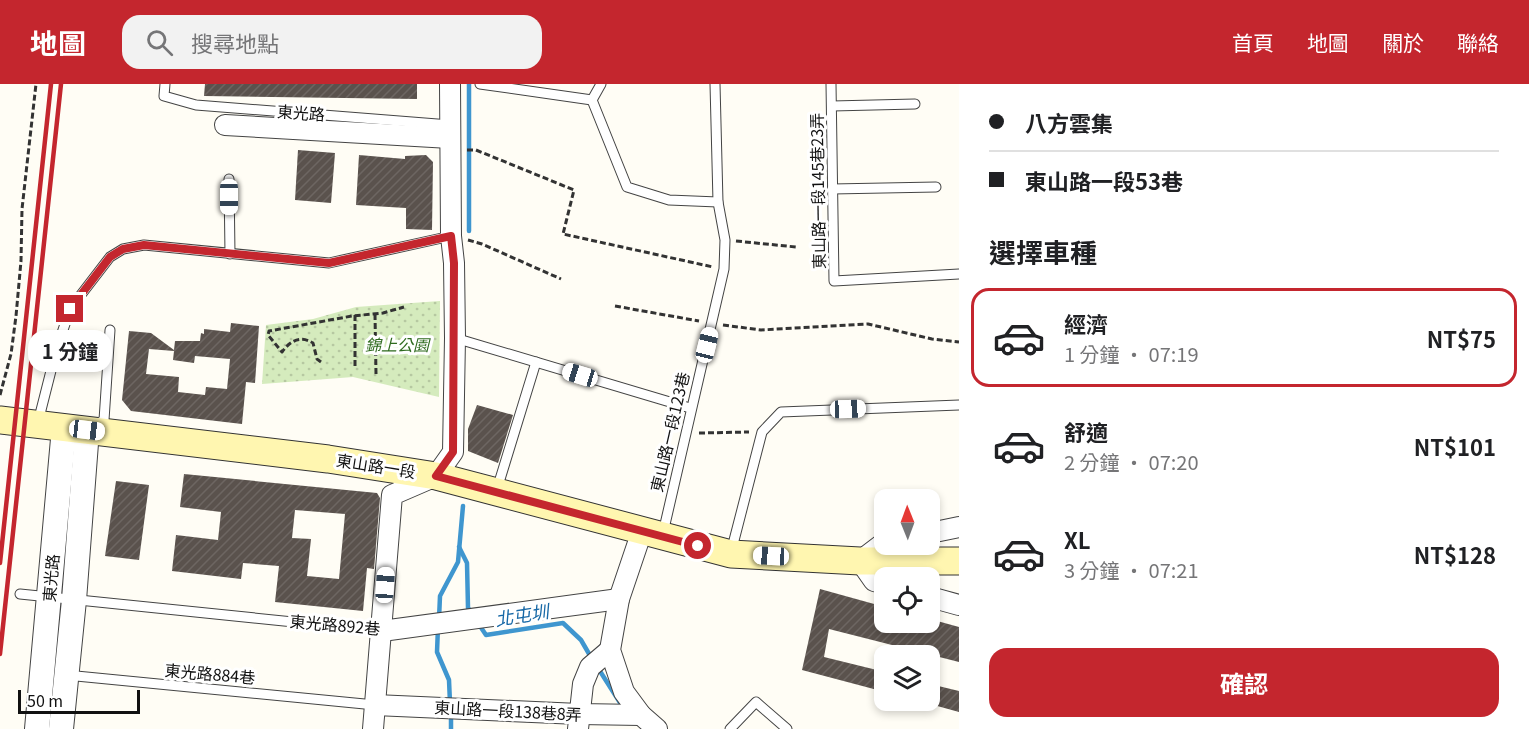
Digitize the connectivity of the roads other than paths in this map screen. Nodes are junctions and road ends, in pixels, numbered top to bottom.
1 (165, 84) edge
2 (450, 84) edge
3 (480, 84) edge
4 (601, 84) edge
5 (715, 84) edge
6 (831, 84) edge
7 (592, 100) junction
8 (915, 104) dead end
9 (832, 106) junction
10 (225, 125) dead end
11 (450, 137) junction
12 (229, 179) dead end
13 (936, 187) dead end
14 (832, 189) junction
15 (718, 202) junction
16 (451, 236) junction
17 (230, 254) junction
18 (959, 273) edge
19 (110, 330) dead end
20 (455, 338) junction
21 (536, 362) junction
22 (959, 405) edge
23 (690, 408) junction
24 (0, 420) edge
25 (37, 424) junction
26 (75, 429) junction
27 (436, 476) junction
28 (496, 491) junction
29 (959, 527) edge
30 (940, 531) edge
31 (652, 534) junction
32 (874, 550) edge
33 (731, 554) junction
34 (860, 561) junction
35 (959, 561) edge
36 (874, 581) edge
37 (20, 594) dead end
38 (50, 597) junction
39 (619, 599) junction
40 (74, 600) junction
41 (940, 600) edge
42 (959, 605) edge
43 (381, 631) junction
44 (610, 650) junction
45 (55, 674) junction
46 (375, 705) junction
47 (641, 715) junction
48 (578, 722) edge
49 (37, 729) edge
50 (61, 729) edge
51 (373, 729) edge
52 (657, 729) edge
53 (730, 729) edge
54 (787, 729) edge

1 - 11 lane, 東光路
2 - 11 street
3 - 7 lane
4 - 7 lane
5 - 15 lane, 東山路一段123巷
6 - 9 lane, 東山路一段145巷23弄
7 - 15 lane
8 - 9 lane
9 - 14 lane, 東山路一段145巷23弄
10 - 11 street
11 - 16 street
12 - 17 lane
13 - 14 lane
14 - 18 lane, 東山路一段145巷23弄
15 - 23 lane, 東山路一段123巷
16 - 17 lane
16 - 20 street
17 - 25 lane
19 - 26 lane
20 - 21 lane
20 - 27 street
21 - 23 lane
21 - 28 lane
22 - 33 lane
23 - 31 lane, 東山路一段123巷
24 - 25 main road, 東山路一段
25 - 26 main road, 東山路一段
26 - 27 main road, 東山路一段
26 - 38 street, 東光路
26 - 40 street, 東光路
27 - 28 main road, 東山路一段
27 - 43 street
28 - 31 main road, 東山路一段
29 - 30 street
31 - 33 main road, 東山路一段
31 - 39 street
32 - 34 street
33 - 34 main road, 東山路一段
34 - 35 main road, 東山路一段
34 - 36 street
37 - 38 lane, 東光路892巷
38 - 40 lane, 東光路892巷
38 - 45 street, 東光路
39 - 43 street, 東光路892巷
39 - 44 street
40 - 43 lane, 東光路892巷
40 - 45 street, 東光路
41 - 42 street
43 - 46 street
44 - 47 street
44 - 48 street
45 - 46 lane, 東光路884巷
45 - 49 street, 東光路
45 - 50 street, 東光路
46 - 48 street, 東山路一段138巷8弄
46 - 51 street
47 - 48 street, 東山路一段138巷8弄
47 - 52 street
53 - 54 lane

